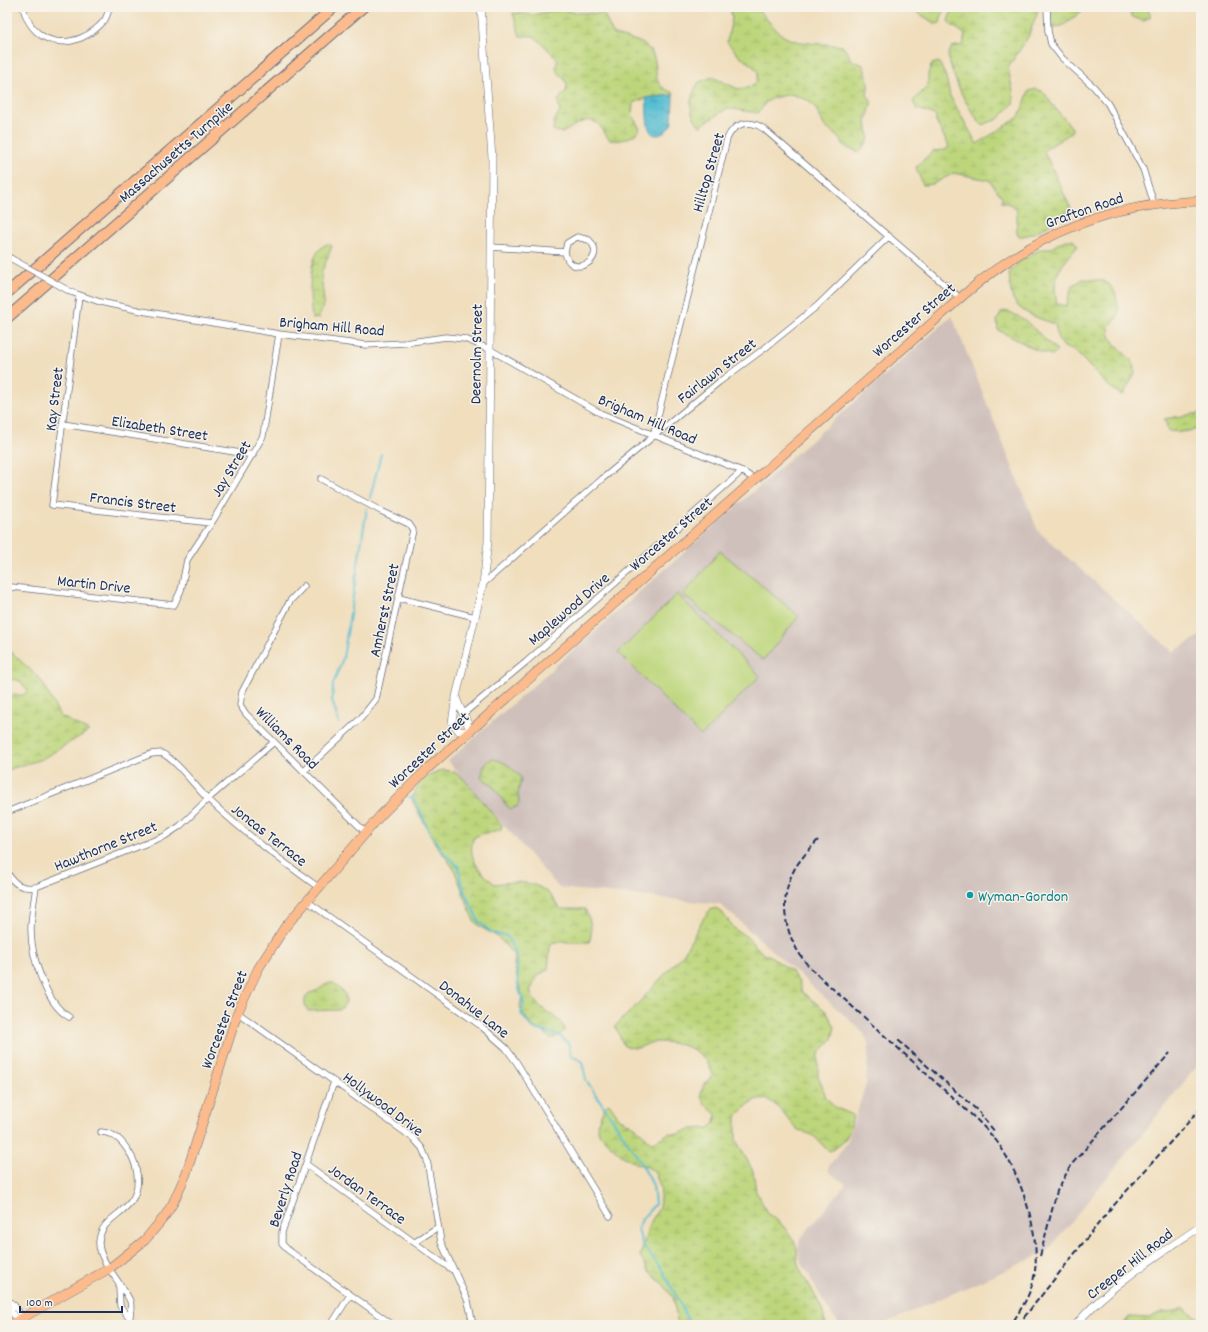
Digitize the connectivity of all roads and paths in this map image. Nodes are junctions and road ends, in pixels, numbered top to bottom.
1 (22, 7) edge
2 (110, 7) edge
3 (334, 7) edge
4 (363, 7) edge
5 (481, 7) edge
6 (1047, 7) edge
7 (1201, 201) edge
8 (1154, 204) junction
9 (889, 236) junction
10 (491, 247) junction
11 (565, 252) junction
12 (10, 257) edge
13 (988, 275) joint
14 (7, 293) edge
15 (79, 296) junction
16 (960, 298) junction
17 (7, 318) edge
18 (279, 334) junction
19 (489, 350) junction
20 (63, 424) junction
21 (653, 436) junction
22 (253, 455) junction
23 (742, 471) junction
24 (321, 479) dead end
25 (754, 479) junction
26 (52, 505) joint
27 (211, 524) junction
28 (483, 584) junction
29 (11, 586) dead end
30 (304, 586) dead end
31 (398, 598) junction
32 (174, 604) joint
33 (475, 617) junction
34 (456, 697) junction
35 (463, 714) junction
36 (469, 732) junction
37 (274, 742) junction
38 (304, 771) junction
39 (208, 799) junction
40 (7, 812) edge
41 (365, 832) junction
42 (7, 872) edge
43 (36, 887) junction
44 (318, 887) junction
45 (307, 901) junction
46 (238, 1013) junction
47 (70, 1017) dead end
48 (334, 1082) junction
49 (101, 1132) dead end
50 (306, 1164) junction
51 (610, 1216) dead end
52 (1201, 1226) edge
53 (438, 1227) junction
54 (415, 1242) junction
55 (110, 1268) junction
56 (453, 1270) junction
57 (119, 1284) junction
58 (350, 1295) junction
59 (8, 1301) edge
60 (129, 1318) junction
61 (19, 1320) junction
62 (10, 1325) edge
63 (130, 1325) edge
64 (331, 1325) edge
65 (393, 1325) edge
66 (473, 1325) edge
67 (1076, 1325) edge

1 - 2 street
3 - 14 highway, Massachusetts Turnpike
4 - 17 highway, Massachusetts Turnpike
5 - 10 street, Deernolm Street
6 - 8 street
7 - 8 main road, Grafton Road
8 - 13 main road, Grafton Road
9 - 16 street, Hilltop Street
9 - 21 street, Fairlawn Street
9 - 21 street, Hilltop Street
10 - 11 street
10 - 19 street, Deernolm Street
11 - 11 street
12 - 15 street, Brigham Hill Road, bridge
13 - 16 main road, Worcester Street
15 - 18 street, Brigham Hill Road
15 - 20 street, Kay Street
16 - 25 main road, Worcester Street
18 - 19 street, Brigham Hill Road
18 - 22 street, Jay Street
19 - 21 street, Brigham Hill Road
19 - 28 street, Deernolm Street
20 - 22 street, Elizabeth Street
20 - 26 street, Kay Street
21 - 23 street, Brigham Hill Road
21 - 28 street, Fairlawn Street
22 - 27 street, Jay Street
23 - 25 street, Brigham Hill Road
23 - 35 street, Maplewood Drive
24 - 31 street, Amherst Street
25 - 36 main road, Worcester Street
26 - 27 street, Francis Street
27 - 32 street, Jay Street
28 - 33 street, Deernolm Street
29 - 32 street, Martin Drive
30 - 37 street, Williams Road
31 - 33 street
31 - 38 street, Amherst Street
33 - 34 street, Deernolm Street
34 - 35 street
34 - 36 street, Deernolm Street
35 - 36 street
36 - 41 main road, Worcester Street
37 - 38 street, Williams Road
37 - 39 street, Hawthorne Street
38 - 41 street, Williams Road
39 - 40 street
39 - 43 street, Hawthorne Street
39 - 44 street, Joncas Terrace
41 - 44 main road, Worcester Street
42 - 43 street
43 - 47 street
44 - 45 main road, Worcester Street
45 - 46 main road, Worcester Street
45 - 51 street, Donahue Lane
46 - 48 street, Hollywood Drive
46 - 55 main road, Worcester Street
48 - 50 street, Beverly Road
48 - 53 street, Hollywood Drive
49 - 55 street
50 - 54 street, Jordan Terrace
50 - 58 street, Beverly Road
52 - 67 street, Creeper Hill Road
53 - 54 street, Jordan Terrace
53 - 56 street, Hollywood Drive
54 - 56 street, Jordan Terrace
55 - 57 street
55 - 61 main road, Worcester Street
56 - 66 street, Hollywood Drive
57 - 60 street
57 - 60 street
58 - 64 street
58 - 65 street, Beverly Road
59 - 61 street
60 - 63 street
61 - 62 main road, Worcester Street

